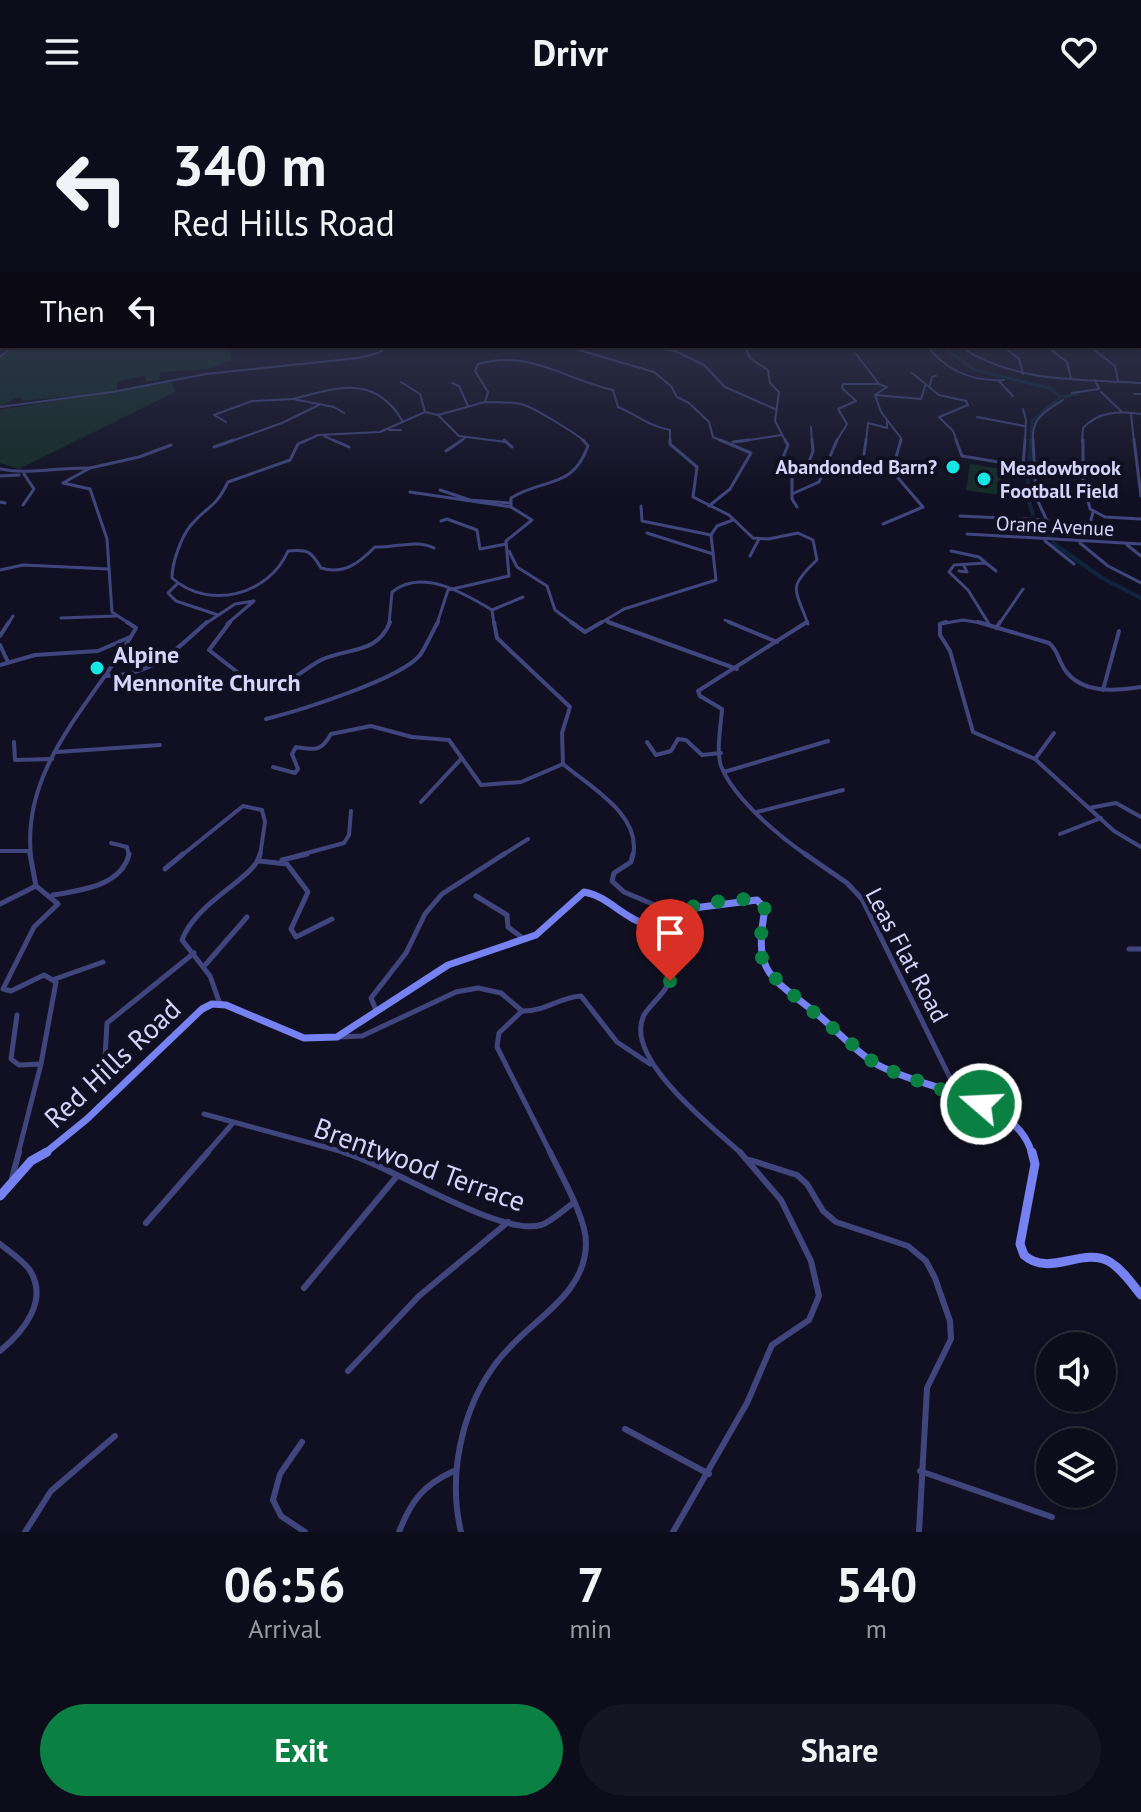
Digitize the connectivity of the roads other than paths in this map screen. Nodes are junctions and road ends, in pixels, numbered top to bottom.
1 (295, 365) edge
2 (479, 365) edge
3 (547, 365) edge
4 (629, 365) edge
5 (703, 365) edge
6 (760, 365) edge
7 (864, 365) edge
8 (946, 365) edge
9 (993, 365) edge
10 (1021, 365) edge
11 (1068, 365) edge
12 (1113, 365) edge
13 (912, 373) dead end
14 (1023, 374) junction
15 (936, 376) dead end
16 (1071, 379) junction
17 (1095, 380) junction
18 (1118, 381) junction
19 (401, 382) dead end
20 (452, 383) dead end
21 (1141, 383) edge
22 (879, 384) junction
23 (927, 385) junction
24 (1101, 392) dead end
25 (1072, 393) dead end
26 (1134, 394) dead end
27 (1141, 394) edge
28 (875, 395) junction
29 (1013, 396) dead end
30 (293, 399) junction
31 (1063, 400) dead end
32 (485, 402) junction
33 (322, 404) junction
34 (468, 406) junction
35 (0, 407) edge
36 (775, 409) junction
37 (1023, 409) dead end
38 (425, 412) junction
39 (1122, 412) junction
40 (344, 413) dead end
41 (1131, 413) junction
42 (1141, 414) edge
43 (438, 415) junction
44 (977, 417) dead end
45 (886, 418) junction
46 (226, 422) dead end
47 (403, 422) junction
48 (1024, 426) junction
49 (811, 427) dead end
50 (387, 430) junction
51 (401, 430) dead end
52 (322, 435) junction
53 (782, 435) junction
54 (467, 437) junction
55 (731, 442) junction
56 (171, 445) dead end
57 (214, 447) dead end
58 (349, 447) dead end
59 (512, 447) dead end
60 (446, 451) dead end
61 (864, 454) dead end
62 (1023, 466) junction
63 (88, 468) junction
64 (1034, 468) junction
65 (0, 469) edge
66 (25, 475) junction
67 (790, 475) junction
68 (0, 476) edge
69 (1082, 476) junction
70 (440, 490) dead end
71 (410, 492) dead end
72 (792, 494) junction
73 (1141, 496) edge
74 (23, 505) dead end
75 (510, 505) junction
76 (641, 506) dead end
77 (709, 506) junction
78 (797, 507) dead end
79 (1093, 512) junction
80 (960, 516) dead end
81 (1141, 519) edge
82 (733, 520) junction
83 (441, 521) dead end
84 (883, 524) dead end
85 (1090, 524) dead end
86 (647, 533) dead end
87 (967, 534) dead end
88 (711, 535) junction
89 (759, 539) junction
90 (1043, 540) junction
91 (1080, 542) junction
92 (1126, 544) junction
93 (1141, 544) edge
94 (506, 547) junction
95 (434, 548) dead end
96 (951, 551) dead end
97 (713, 554) junction
98 (750, 556) dead end
99 (1141, 556) edge
100 (986, 563) junction
101 (1074, 564) dead end
102 (964, 566) junction
103 (109, 569) junction
104 (0, 570) edge
105 (959, 571) dead end
106 (996, 571) dead end
107 (1141, 583) edge
108 (177, 584) junction
109 (1023, 589) dead end
110 (448, 590) junction
111 (523, 597) dead end
112 (492, 610) junction
113 (218, 615) junction
114 (13, 616) dead end
115 (118, 616) junction
116 (61, 618) dead end
117 (725, 620) dead end
118 (606, 621) junction
119 (993, 626) junction
120 (1119, 631) dead end
121 (0, 636) edge
122 (132, 636) junction
123 (777, 642) junction
124 (0, 645) edge
125 (8, 662) junction
126 (0, 665) edge
127 (737, 669) junction
128 (104, 676) junction
129 (1141, 687) edge
130 (1103, 690) junction
131 (266, 719) dead end
132 (1054, 733) dead end
133 (828, 741) dead end
134 (14, 742) dead end
135 (647, 742) dead end
136 (160, 745) dead end
137 (57, 752) junction
138 (721, 753) junction
139 (462, 758) junction
140 (52, 759) junction
141 (1035, 759) junction
142 (563, 764) junction
143 (273, 767) dead end
144 (724, 772) junction
145 (843, 790) dead end
146 (421, 802) dead end
147 (1089, 808) junction
148 (351, 811) dead end
149 (757, 812) junction
150 (1141, 817) edge
151 (1101, 818) junction
152 (1060, 834) dead end
153 (528, 839) dead end
154 (111, 843) dead end
155 (1141, 847) edge
156 (0, 851) edge
157 (29, 851) junction
158 (259, 861) junction
159 (279, 861) junction
160 (165, 869) dead end
161 (36, 886) junction
162 (51, 896) junction
163 (476, 896) dead end
164 (0, 904) edge
165 (670, 911) junction
166 (247, 917) dead end
167 (332, 919) dead end
168 (657, 921) junction
169 (524, 939) junction
170 (1129, 949) dead end
171 (1141, 949) edge
172 (194, 953) junction
173 (103, 962) dead end
174 (206, 964) junction
175 (55, 979) junction
176 (220, 1004) junction
177 (522, 1011) junction
178 (378, 1012) junction
179 (17, 1015) dead end
180 (337, 1037) junction
181 (105, 1058) dead end
182 (41, 1064) junction
183 (651, 1065) junction
184 (959, 1095) junction
185 (204, 1114) dead end
186 (233, 1123) junction
187 (748, 1159) junction
188 (397, 1176) junction
189 (10, 1184) junction
190 (0, 1196) edge
191 (572, 1204) junction
192 (508, 1222) junction
193 (146, 1223) dead end
194 (0, 1244) edge
195 (304, 1288) dead end
196 (1141, 1295) edge
197 (0, 1351) edge
198 (348, 1371) dead end
199 (625, 1429) dead end
200 (115, 1436) dead end
201 (302, 1442) dead end
202 (454, 1471) junction
203 (920, 1471) junction
204 (709, 1474) junction
205 (1052, 1517) dead end
206 (25, 1532) edge
207 (305, 1532) edge
208 (399, 1532) edge
209 (461, 1532) edge
210 (673, 1532) edge
211 (919, 1532) edge

1 - 35 street
2 - 32 street
3 - 77 street
4 - 55 street
5 - 36 street
6 - 36 street
7 - 22 street
8 - 29 street
9 - 14 street
10 - 14 street
11 - 16 street
12 - 18 street
13 - 23 street
14 - 16 street
15 - 23 street
16 - 17 street
17 - 18 street
17 - 25 street
18 - 21 street
19 - 38 street
20 - 34 street
22 - 28 street
22 - 72 street
23 - 28 street
23 - 62 street
24 - 39 street
26 - 27 street
28 - 45 street
30 - 33 street
30 - 46 street
30 - 47 street
31 - 64 street
32 - 34 street
32 - 75 street
33 - 40 street
33 - 57 street
34 - 43 street
36 - 53 street
37 - 48 street
38 - 43 street
38 - 47 street
39 - 41 street
39 - 69 street
41 - 42 street
41 - 73 street
43 - 54 street
44 - 48 street
45 - 61 street
45 - 84 street
47 - 50 street
48 - 62 street
49 - 67 street
50 - 51 street
50 - 52 street
52 - 58 street
52 - 108 street
53 - 55 street
53 - 67 street
54 - 59 street
54 - 60 street
55 - 77 street
56 - 63 street
62 - 64 street
63 - 66 street
63 - 103 street
64 - 69 street
64 - 80 street
65 - 66 street
66 - 68 street
66 - 74 street
67 - 72 street
69 - 79 street
70 - 75 street
71 - 75 street
72 - 78 street
75 - 94 street
76 - 88 street
77 - 82 street
79 - 81 street
79 - 85 street
82 - 88 street
82 - 89 street
83 - 94 street
86 - 97 street
87 - 90 street, Orane Avenue
88 - 97 street
89 - 98 street
89 - 123 street, Leas Flat Road
90 - 91 street, Orane Avenue
90 - 101 street
91 - 92 street, Orane Avenue
91 - 107 street
92 - 93 street, Orane Avenue
92 - 99 street
94 - 110 street
94 - 118 street
95 - 108 street
96 - 100 street
97 - 118 street
100 - 102 street
100 - 106 street
102 - 105 street
102 - 119 street
103 - 104 street
103 - 115 street
108 - 113 street
109 - 119 street
110 - 112 street
110 - 113 street
110 - 131 street
111 - 112 street
112 - 142 street
113 - 128 street
114 - 121 street
115 - 116 street
115 - 122 street
117 - 123 street
118 - 127 street
119 - 130 street
119 - 141 street
120 - 130 street
122 - 125 street
122 - 128 street
123 - 127 street, Leas Flat Road
124 - 125 street
125 - 126 street
127 - 138 street, Leas Flat Road
128 - 137 street
129 - 130 street
132 - 141 street
133 - 144 street
134 - 140 street
135 - 138 street
136 - 137 street
137 - 140 street
138 - 144 street, Leas Flat Road
139 - 142 street
139 - 143 street
139 - 146 street
140 - 157 street
141 - 147 street
142 - 165 street
144 - 149 street, Leas Flat Road
145 - 149 street
147 - 150 street
147 - 151 street
148 - 159 street
149 - 184 street, Leas Flat Road
151 - 152 street
151 - 155 street
153 - 178 street
154 - 162 street
156 - 157 street
157 - 161 street
158 - 159 street
158 - 160 street
158 - 172 street
159 - 167 street
161 - 162 street
161 - 164 street
162 - 175 street
163 - 169 street
165 - 168 main road
165 - 184 main road
166 - 174 street
168 - 169 main road
168 - 183 street
169 - 178 main road
170 - 171 street
172 - 174 street
172 - 181 street
173 - 175 street
174 - 176 street
175 - 182 street
176 - 180 main road, Red Hills Road
176 - 189 main road, Red Hills Road
177 - 180 street
177 - 183 street
177 - 191 street
178 - 180 main road
179 - 182 street
182 - 189 street
183 - 187 street
184 - 196 main road
185 - 186 street, Brentwood Terrace
186 - 188 street, Brentwood Terrace
186 - 193 street
187 - 203 street
187 - 204 street
188 - 192 street, Brentwood Terrace
188 - 195 street
189 - 190 main road, Red Hills Road
191 - 192 street, Brentwood Terrace
191 - 202 street
192 - 198 street
194 - 197 street
199 - 204 street
200 - 206 street
201 - 207 street
202 - 208 street
202 - 209 street
203 - 205 street
203 - 211 street
204 - 210 street

